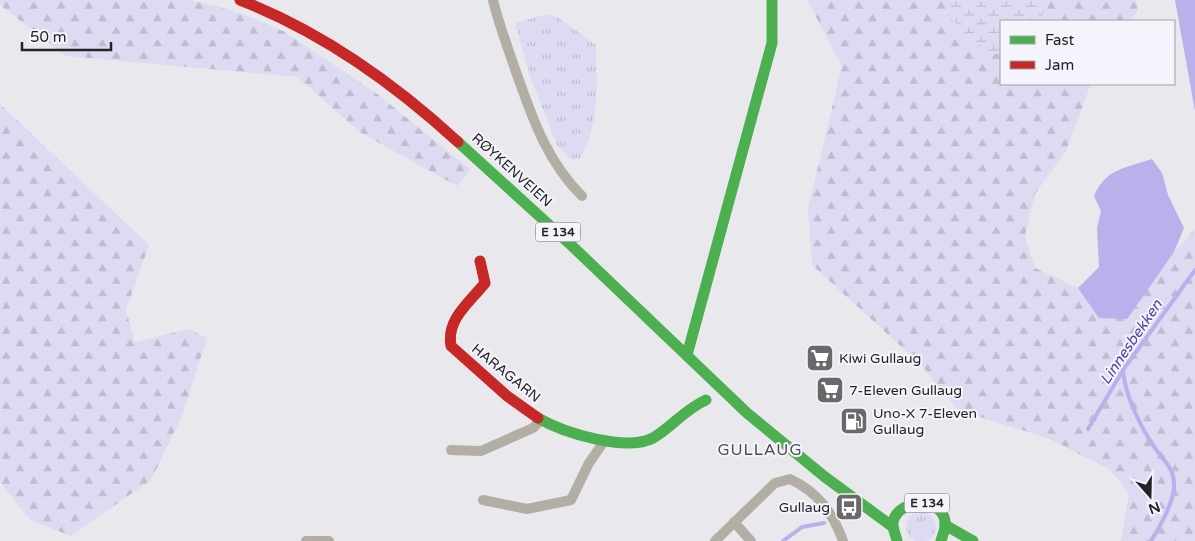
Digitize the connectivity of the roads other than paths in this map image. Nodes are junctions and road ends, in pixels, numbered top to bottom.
1 (240, 0) edge
2 (494, 0) edge
3 (772, 0) edge
4 (582, 196) dead end
5 (480, 261) dead end
6 (687, 355) junction
7 (706, 400) dead end
8 (541, 420) junction
9 (605, 440) junction
10 (451, 450) dead end
11 (853, 496) junction
12 (483, 500) dead end
13 (902, 508) junction
14 (734, 522) junction
15 (945, 525) junction
16 (893, 527) junction
17 (306, 541) edge
18 (328, 541) edge
19 (715, 541) edge
20 (750, 541) edge
21 (843, 541) edge
22 (898, 541) edge
23 (941, 541) edge
24 (973, 541) edge

1 - 6 main road, RØYKENVEIEN / E 134
2 - 4 street
3 - 6 main road
5 - 8 main road, HARAGARN
6 - 11 main road, RØYKENVEIEN / E 134
7 - 9 main road, HARAGARN
8 - 9 main road, HARAGARN
8 - 10 street
9 - 12 street
11 - 13 main road, RØYKENVEIEN / E 134
11 - 16 main road, RØYKENVEIEN / E 134
13 - 15 main road, E 134
13 - 16 main road, E 134
14 - 19 street
14 - 20 street
14 - 21 street
15 - 23 main road, E 134
15 - 24 main road, E 134
16 - 22 main road, E 134
17 - 18 street

